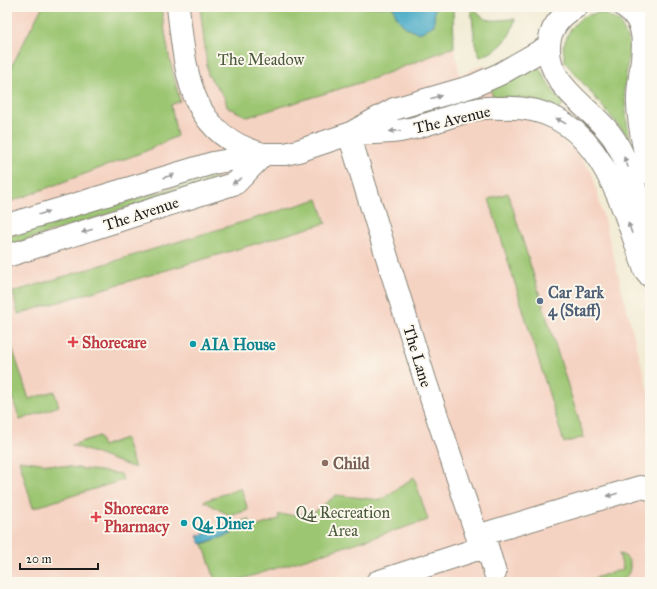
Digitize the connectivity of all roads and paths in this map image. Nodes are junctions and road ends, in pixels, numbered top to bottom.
1 (178, 7) edge
2 (575, 7) edge
3 (633, 9) edge
4 (549, 46) junction
5 (650, 68) edge
6 (637, 88) junction
7 (349, 134) junction
8 (264, 154) junction
9 (650, 173) edge
10 (7, 225) edge
11 (650, 244) edge
12 (7, 256) edge
13 (650, 276) edge
14 (650, 489) edge
15 (482, 541) junction
16 (495, 573) dead end
17 (377, 582) edge

1 - 8 street
2 - 4 street
3 - 6 street
7 -> 4 street, The Avenue
11 -> 4 street
5 - 6 street
6 - 9 street
7 - 8 street, The Avenue
13 -> 7 street, The Avenue
7 - 15 street, The Lane
10 -> 8 street, The Avenue
8 -> 12 street, The Avenue
14 -> 15 street
15 - 16 street, The Lane
15 - 17 street

